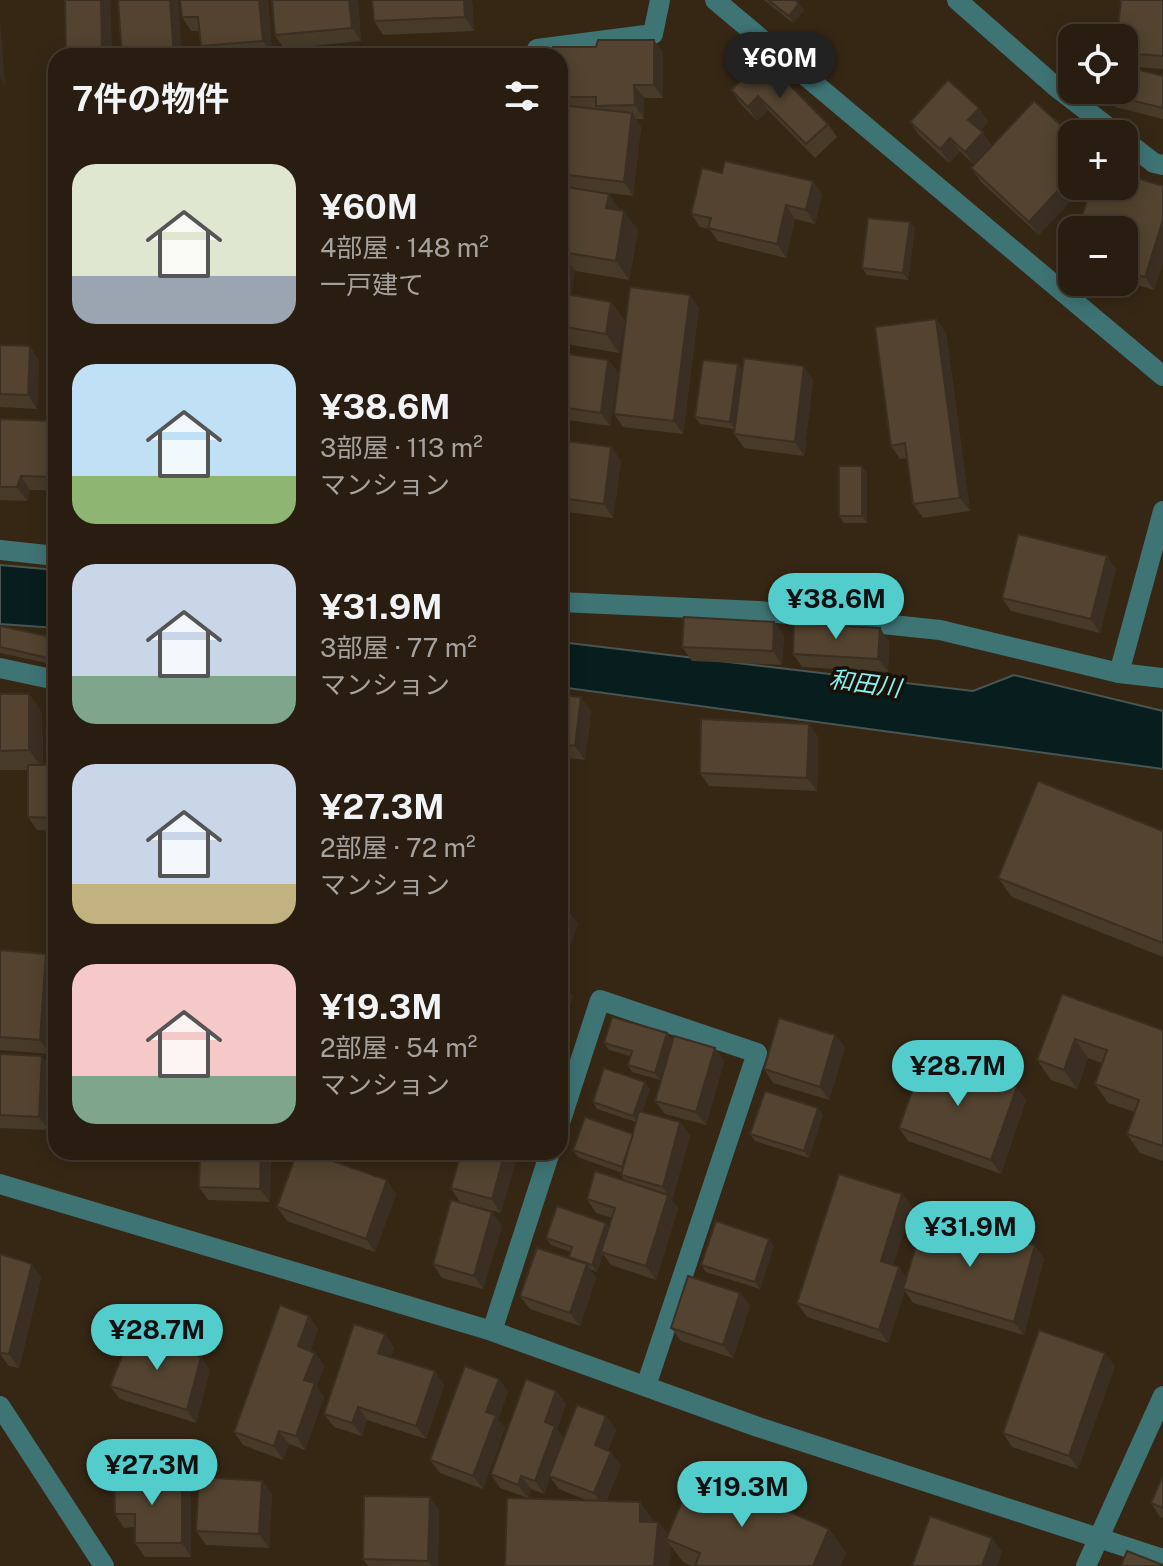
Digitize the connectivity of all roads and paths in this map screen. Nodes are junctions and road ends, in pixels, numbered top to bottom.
1 (660, 0) edge
2 (715, 0) edge
3 (957, 0) edge
4 (545, 48) edge
5 (1099, 120) edge
6 (1138, 151) edge
7 (1163, 165) edge
8 (1163, 376) edge
9 (1163, 511) edge
10 (0, 550) edge
11 (48, 555) edge
12 (568, 602) edge
13 (0, 668) edge
14 (1119, 673) junction
15 (48, 678) edge
16 (1163, 678) edge
17 (568, 1098) edge
18 (547, 1160) edge
19 (0, 1184) edge
20 (492, 1331) junction
21 (646, 1386) junction
22 (1163, 1396) edge
23 (0, 1406) edge
24 (1098, 1537) junction
25 (1163, 1559) edge
26 (104, 1566) edge
27 (1086, 1566) edge

1 - 4 street
2 - 8 street
3 - 5 street
6 - 7 street
9 - 14 street
10 - 11 street
12 - 14 street
13 - 15 street
14 - 16 street
17 - 21 street
18 - 20 street
19 - 20 street
20 - 21 street
21 - 24 street
22 - 24 street
23 - 26 street
24 - 25 street
24 - 27 street

